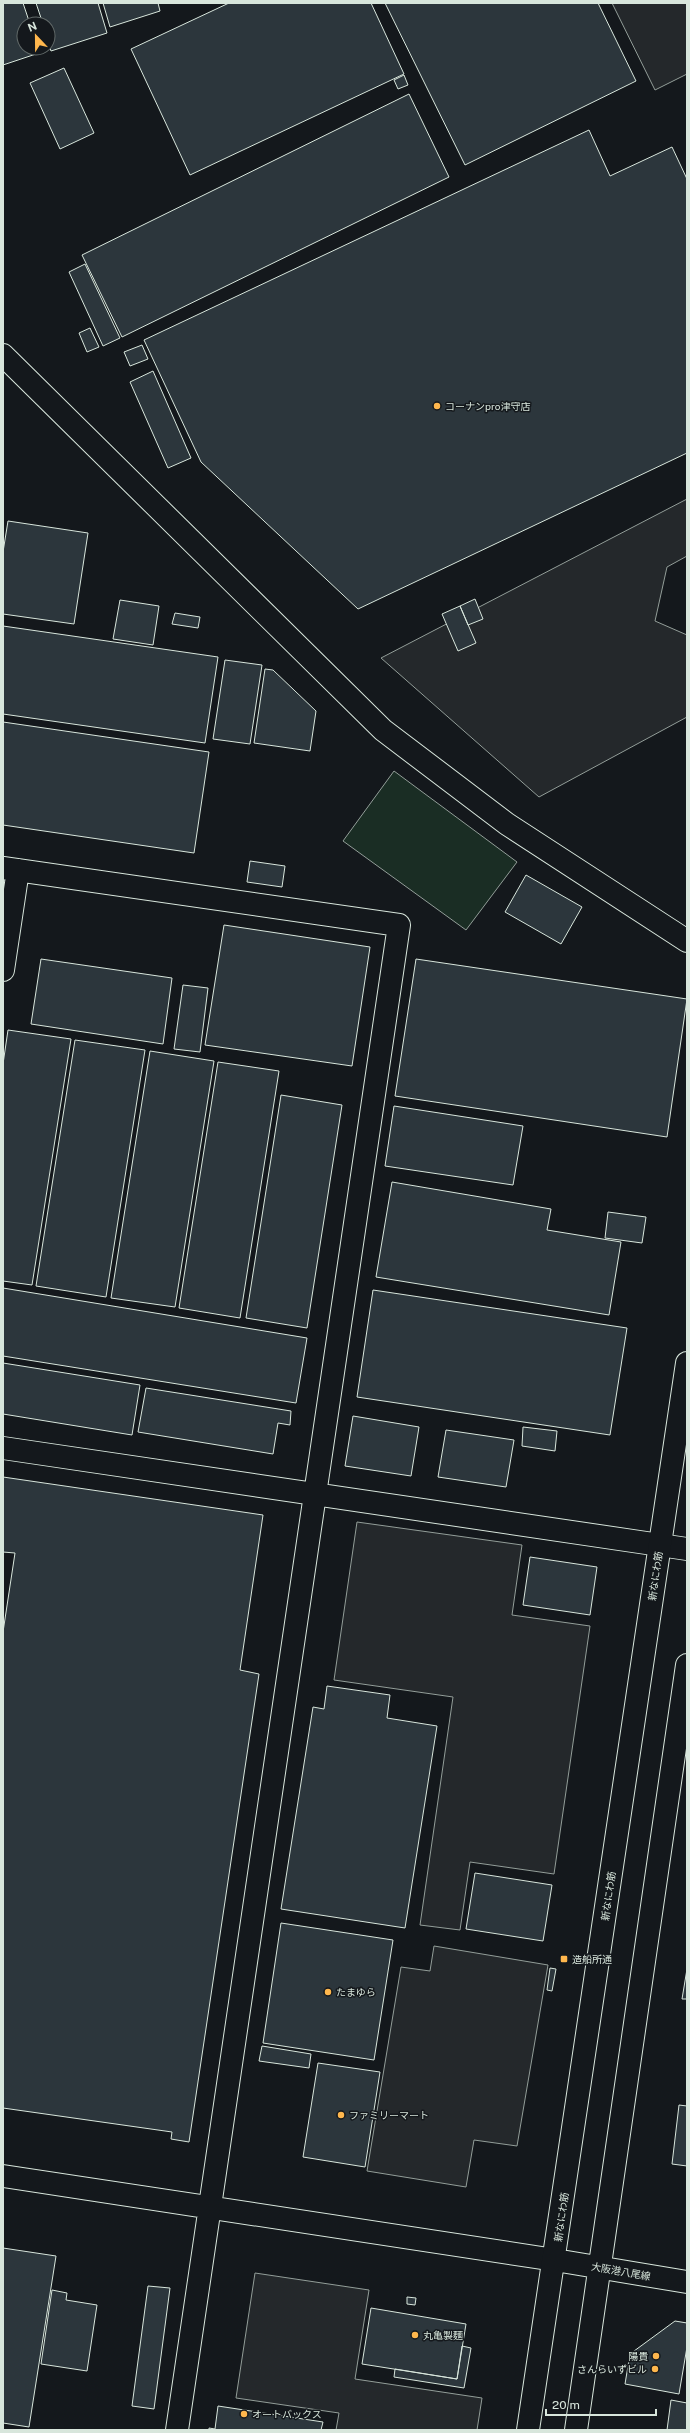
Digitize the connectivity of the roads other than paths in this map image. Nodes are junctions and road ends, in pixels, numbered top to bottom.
1 (3, 355) edge
2 (10, 869) edge
3 (687, 941) edge
4 (3, 970) edge
5 (687, 1363) edge
6 (3, 1448) edge
7 (315, 1494) junction
8 (660, 1547) junction
9 (687, 1549) edge
10 (687, 1665) edge
11 (3, 2176) edge
12 (210, 2208) junction
13 (555, 2260) junction
14 (601, 2268) junction
15 (687, 2282) edge
16 (178, 2430) edge
17 (528, 2430) edge
18 (576, 2430) edge

1 - 3 street
2 - 4 street
2 - 7 street
5 - 8 street, 新なにわ筋
6 - 7 street
7 - 8 street
7 - 12 street
8 - 9 street
8 - 13 street, 新なにわ筋
10 - 14 street
11 - 12 street, 大阪港八尾線
12 - 13 street, 大阪港八尾線
12 - 16 street
13 - 14 street, 大阪港八尾線
13 - 17 street, 新なにわ筋
14 - 15 street, 大阪港八尾線
14 - 18 street

